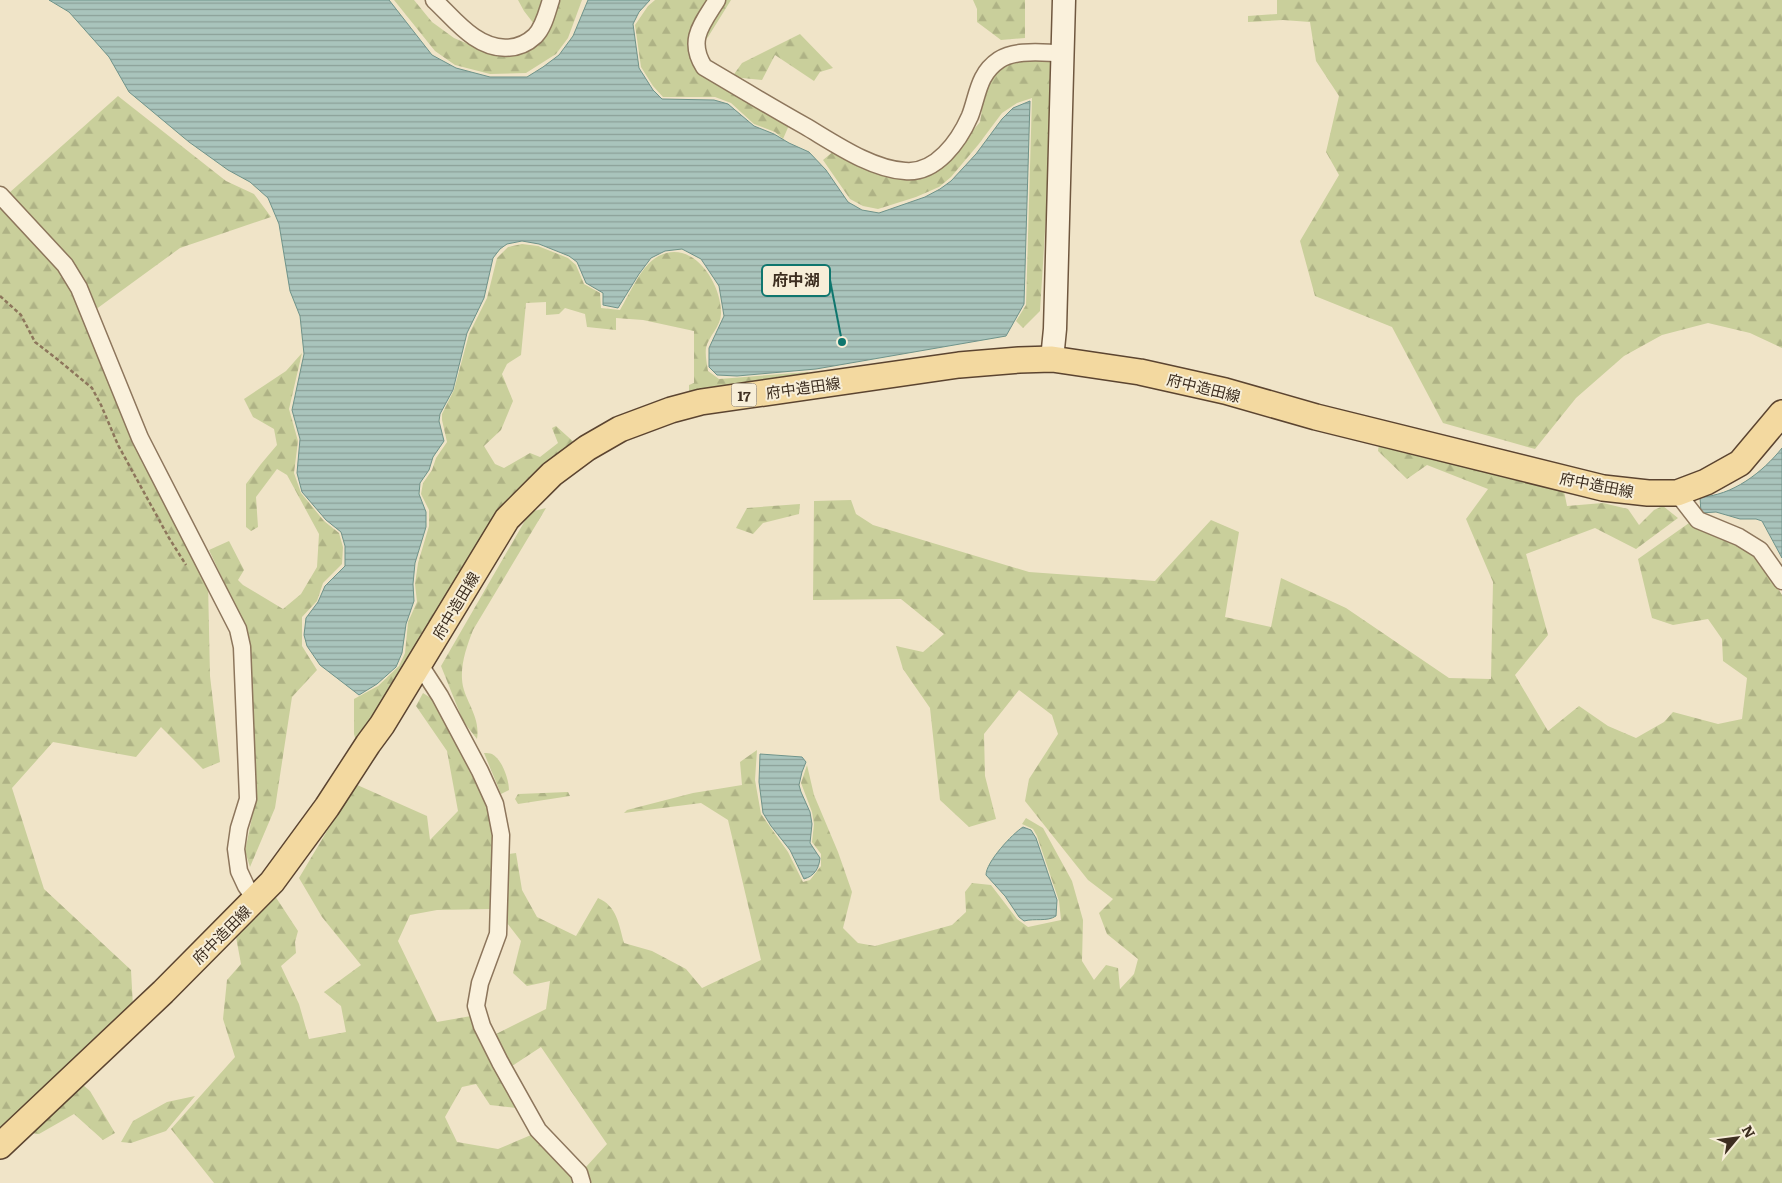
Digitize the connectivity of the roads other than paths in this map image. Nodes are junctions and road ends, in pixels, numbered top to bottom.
1 (434, 0) edge
2 (551, 0) edge
3 (717, 0) edge
4 (1064, 0) edge
5 (1062, 53) junction
6 (0, 195) edge
7 (1052, 359) junction
8 (1782, 413) edge
9 (1677, 493) junction
10 (1782, 581) edge
11 (420, 665) junction
12 (256, 899) junction
13 (0, 1146) edge
14 (582, 1183) edge

1 - 2 street
3 - 5 street
4 - 5 street
5 - 7 street
6 - 12 street
7 - 9 main road, 府中造田線 / 17
7 - 11 main road, 府中造田線 / 17
8 - 9 main road, 府中造田線 / 17
9 - 10 street
11 - 12 main road, 府中造田線 / 17
11 - 14 street
12 - 13 main road, 府中造田線 / 17

